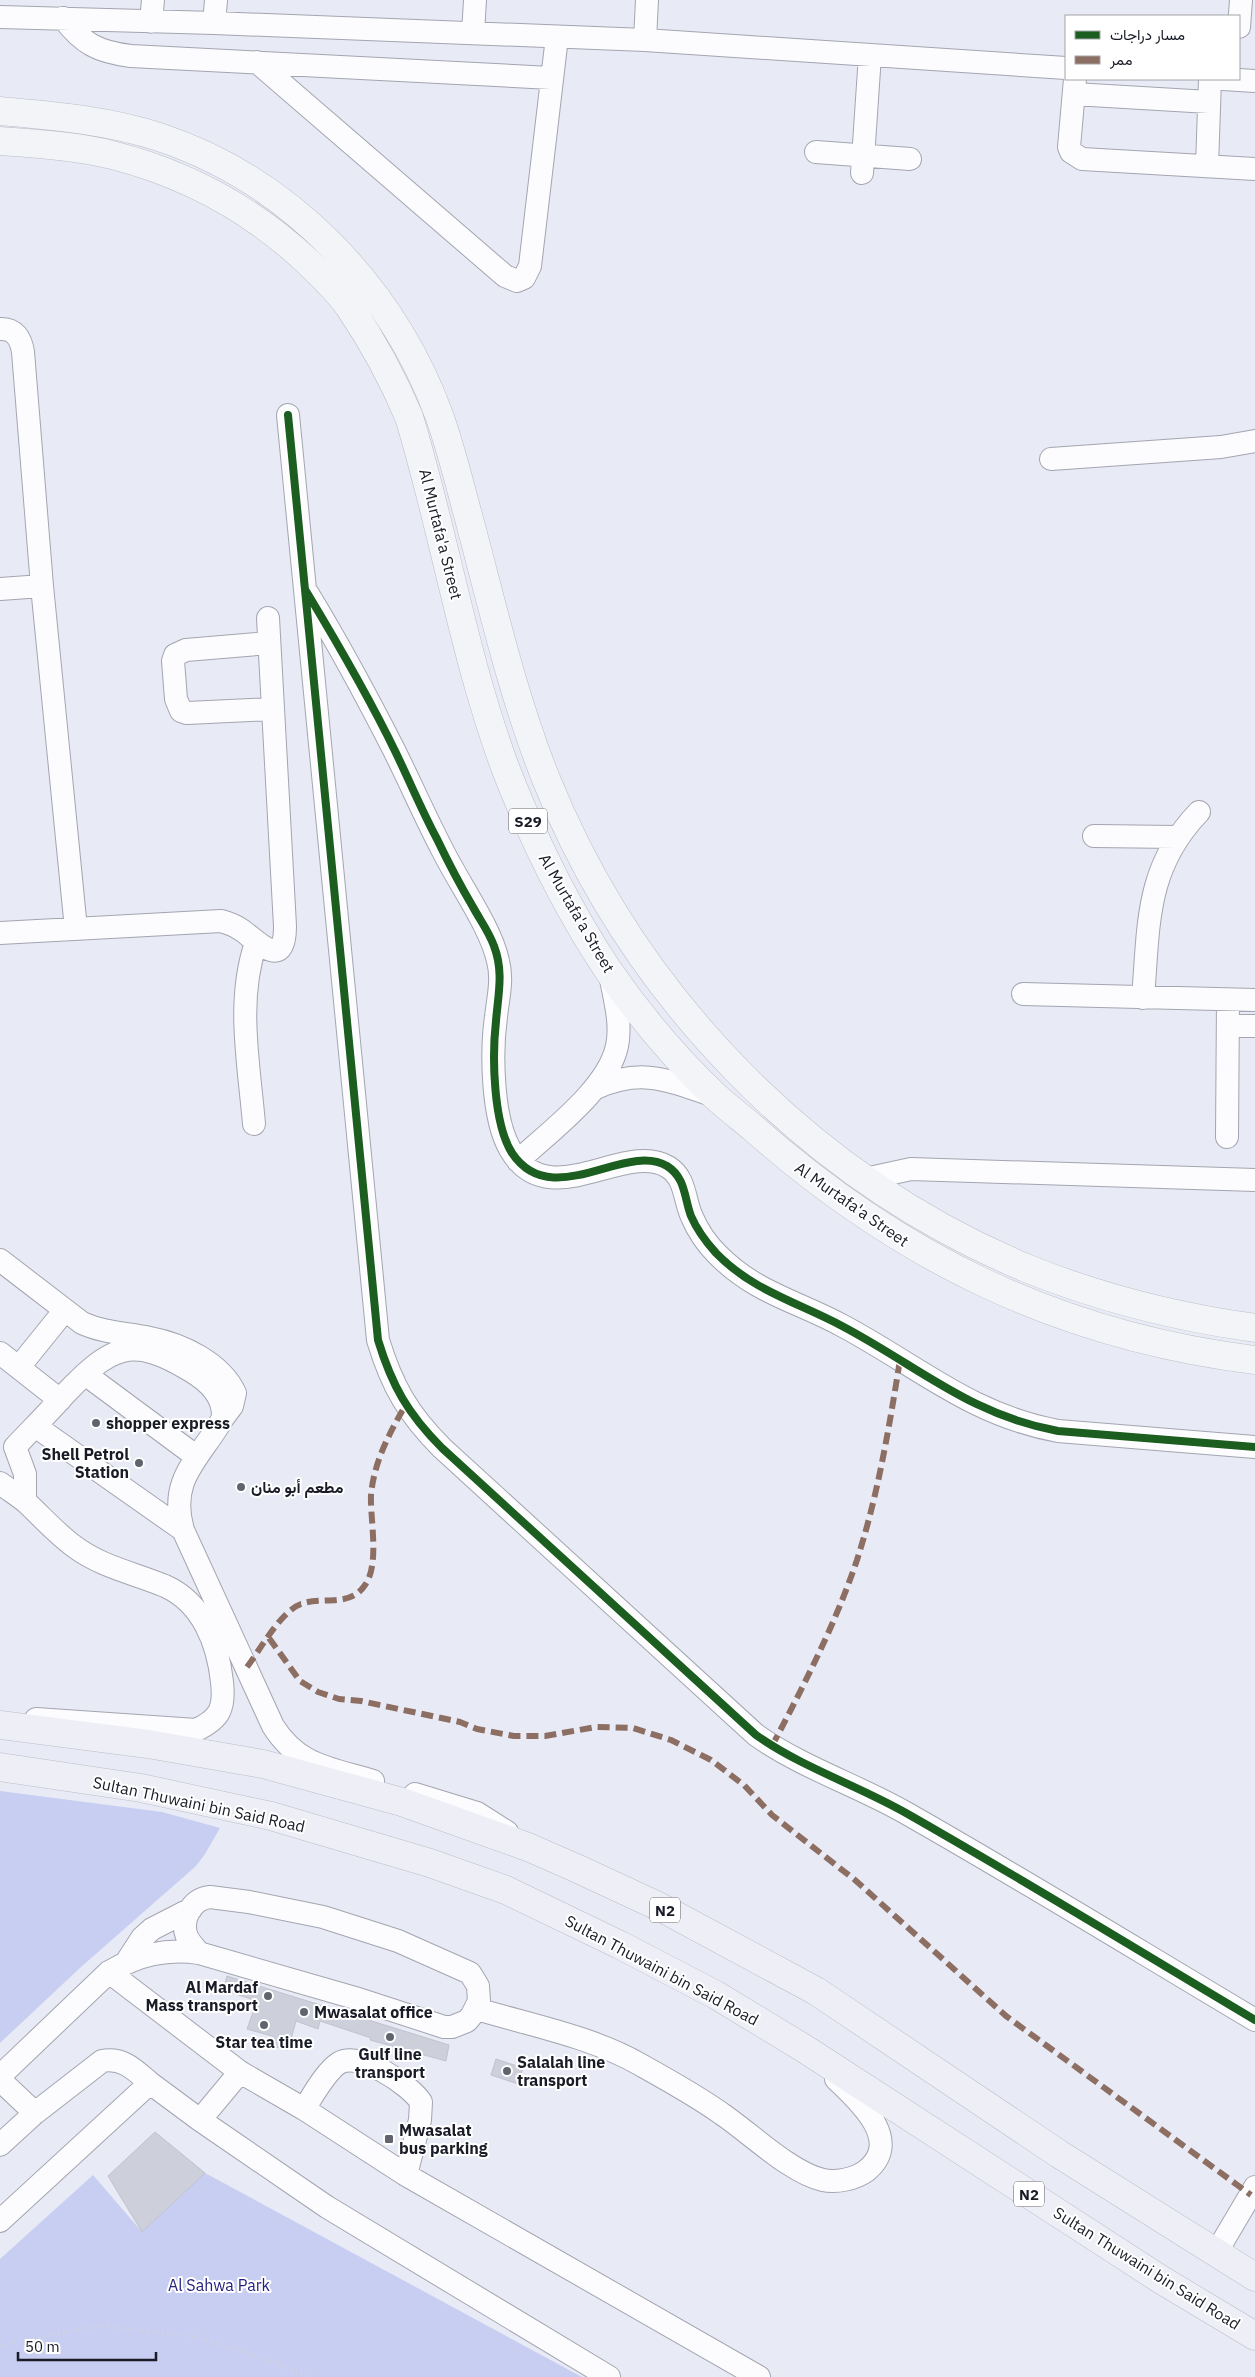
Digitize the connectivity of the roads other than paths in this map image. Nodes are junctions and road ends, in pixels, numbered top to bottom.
1 (216, 0) edge
2 (475, 0) edge
3 (646, 0) edge
4 (1241, 0) edge
5 (152, 11) edge
6 (1240, 15) edge
7 (0, 17) edge
8 (63, 18) junction
9 (214, 22) junction
10 (473, 33) junction
11 (557, 37) junction
12 (645, 40) junction
13 (870, 55) junction
14 (258, 62) junction
15 (1065, 68) edge
16 (551, 78) junction
17 (1210, 80) edge
18 (1074, 86) edge
19 (1209, 102) junction
20 (3, 111) edge
21 (0, 141) edge
22 (816, 152) dead end
23 (910, 159) dead end
24 (862, 164) junction
25 (1207, 166) junction
26 (1255, 170) edge
27 (0, 329) edge
28 (288, 415) dead end
29 (1255, 441) edge
30 (1051, 459) dead end
31 (42, 586) junction
32 (305, 588) junction
33 (0, 590) edge
34 (268, 618) dead end
35 (269, 643) junction
36 (272, 709) junction
37 (1199, 812) dead end
38 (1094, 836) dead end
39 (1177, 837) junction
40 (76, 929) junction
41 (0, 933) edge
42 (256, 943) junction
43 (610, 972) junction
44 (1023, 994) dead end
45 (1143, 998) junction
46 (1228, 1000) junction
47 (1255, 1000) edge
48 (1228, 1026) junction
49 (1255, 1026) edge
50 (596, 1088) junction
51 (716, 1097) junction
52 (254, 1124) dead end
53 (1227, 1137) dead end
54 (518, 1161) junction
55 (865, 1179) junction
56 (1255, 1180) edge
57 (0, 1260) edge
58 (0, 1274) edge
59 (27, 1280) junction
60 (65, 1310) junction
61 (1255, 1328) edge
62 (0, 1353) edge
63 (1255, 1360) edge
64 (19, 1367) junction
65 (85, 1374) junction
66 (60, 1400) junction
67 (223, 1418) junction
68 (35, 1426) junction
69 (8, 1445) edge
70 (1255, 1447) edge
71 (197, 1457) junction
72 (0, 1483) edge
73 (25, 1501) junction
74 (183, 1530) junction
75 (0, 1721) edge
76 (0, 1725) edge
77 (0, 1768) edge
78 (528, 1847) junction
79 (191, 1909) junction
80 (199, 1953) junction
81 (118, 1967) junction
82 (477, 2009) junction
83 (1255, 2020) edge
84 (805, 2049) junction
85 (240, 2072) junction
86 (0, 2076) edge
87 (0, 2080) edge
88 (150, 2083) junction
89 (304, 2109) junction
90 (35, 2113) junction
91 (200, 2120) junction
92 (0, 2145) edge
93 (406, 2175) junction
94 (1255, 2187) edge
95 (0, 2221) edge
96 (1216, 2253) junction
97 (1255, 2277) edge
98 (1255, 2336) edge
99 (609, 2377) edge
100 (759, 2377) edge

1 - 9 street
2 - 10 street
3 - 12 street
4 - 6 street
5 - 8 street
5 - 9 street
7 - 8 street
8 - 14 street
9 - 10 street
10 - 11 street
11 - 12 street
11 - 16 street
12 - 13 street
13 - 15 street
13 - 24 street
14 - 16 street
14 - 16 street
17 - 19 street
18 - 19 street
18 - 25 street
19 - 25 street
20 - 55 main road, Al Murtafa'a Street / S29
21 - 43 main road, Al Murtafa'a Street / S29
22 - 24 street
23 - 24 street
25 - 26 street
27 - 31 street
28 - 32 street
29 - 30 street
31 - 33 street
31 - 40 street
32 - 54 street
32 - 83 street
34 - 35 street
35 - 36 street
35 - 36 street
36 - 42 street
37 - 39 street
38 - 39 street
39 - 45 street
40 - 41 street
40 - 42 street
42 - 52 street
43 - 50 street
43 - 51 main road, Al Murtafa'a Street / S29
44 - 45 street
45 - 46 street
46 - 47 street
46 - 48 street
48 - 49 street
48 - 53 street
50 - 51 street
50 - 54 street
51 - 63 main road, Al Murtafa'a Street / S29
54 - 70 street
55 - 56 street
55 - 61 main road, Al Murtafa'a Street / S29
57 - 59 street
58 - 59 street
59 - 60 street
60 - 64 street
60 - 67 street
62 - 64 street
64 - 66 street
65 - 66 street
65 - 67 street
65 - 71 street
66 - 68 street
67 - 71 street
68 - 69 street
68 - 74 street
69 - 73 street
71 - 74 street
72 - 73 street
73 - 75 street
74 - 78 street
76 - 78 highway, N2
77 - 84 highway, Sultan Thuwaini bin Said Road / N2
78 - 96 highway, N2
79 - 80 street
79 - 81 street
79 - 82 street
80 - 81 street
80 - 82 street
81 - 85 street
81 - 86 street
82 - 84 street
84 - 98 highway, Sultan Thuwaini bin Said Road / N2
85 - 89 street
85 - 91 street
87 - 90 street
88 - 90 street
88 - 91 street
88 - 95 street
89 - 93 street
89 - 93 street
90 - 92 street
91 - 99 street
93 - 100 street
94 - 96 street
96 - 97 highway, N2

